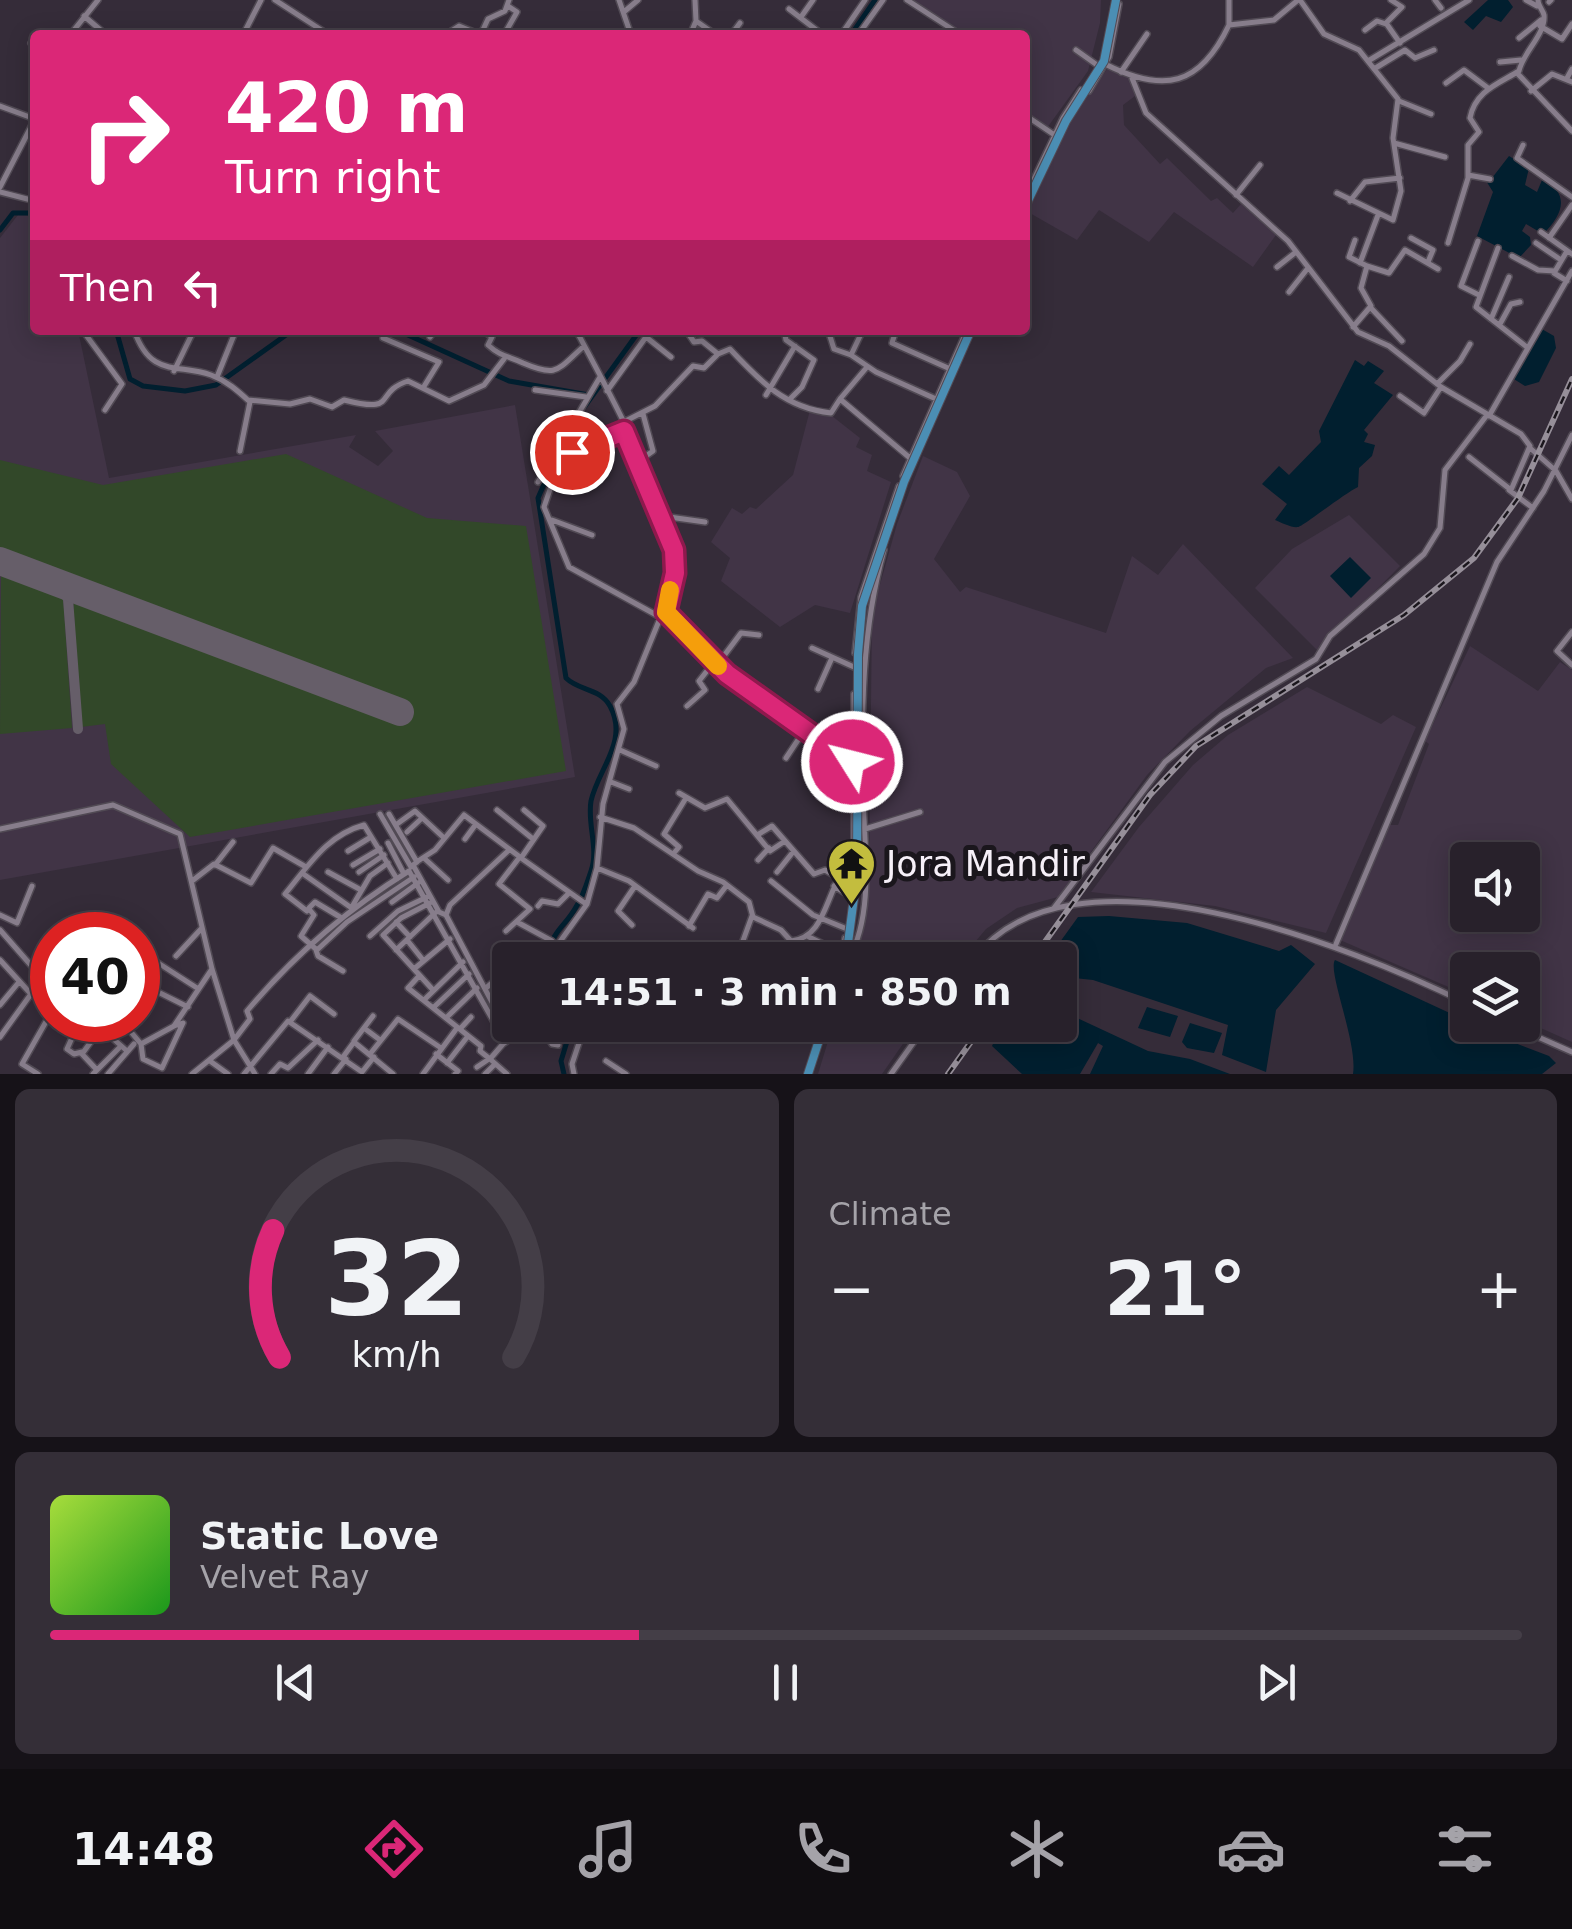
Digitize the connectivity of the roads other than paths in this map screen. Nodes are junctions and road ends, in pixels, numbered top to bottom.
1 (98, 0) edge
2 (262, 0) edge
3 (275, 0) edge
4 (619, 0) edge
5 (638, 0) edge
6 (696, 0) edge
7 (813, 0) edge
8 (866, 0) edge
9 (883, 0) edge
10 (907, 0) edge
11 (1116, 0) edge
12 (1230, 0) edge
13 (1299, 0) edge
14 (1391, 0) edge
15 (1408, 0) edge
16 (1435, 0) edge
17 (1469, 0) edge
18 (1526, 0) edge
19 (508, 3) edge
20 (1537, 3) edge
21 (1401, 6) junction
22 (1441, 8) dead end
23 (789, 9) dead end
24 (625, 12) junction
25 (84, 16) junction
26 (801, 17) junction
27 (1543, 18) junction
28 (696, 21) junction
29 (740, 22) dead end
30 (1386, 24) junction
31 (1572, 24) edge
32 (1229, 25) junction
33 (1540, 26) junction
34 (74, 30) edge
35 (100, 30) edge
36 (246, 30) edge
37 (321, 30) edge
38 (483, 30) edge
39 (507, 30) edge
40 (630, 30) edge
41 (692, 30) edge
42 (709, 30) edge
43 (734, 30) edge
44 (817, 30) edge
45 (845, 30) edge
46 (862, 30) edge
47 (953, 30) edge
48 (1365, 30) dead end
49 (1146, 34) dead end
50 (1519, 38) dead end
51 (1400, 43) junction
52 (1076, 50) dead end
53 (1434, 50) dead end
54 (1521, 60) junction
55 (1368, 61) junction
56 (1500, 62) dead end
57 (1101, 65) junction
58 (1374, 69) junction
59 (1572, 69) edge
60 (1121, 72) junction
61 (1517, 73) junction
62 (1132, 78) junction
63 (1569, 80) edge
64 (1446, 83) dead end
65 (1488, 88) junction
66 (1532, 91) junction
67 (1398, 101) junction
68 (0, 106) edge
69 (1431, 114) dead end
70 (30, 117) edge
71 (1030, 118) edge
72 (30, 129) edge
73 (1572, 131) edge
74 (1057, 136) junction
75 (1394, 143) junction
76 (1523, 145) dead end
77 (1445, 157) dead end
78 (1260, 165) dead end
79 (1468, 176) junction
80 (1400, 178) junction
81 (1490, 179) dead end
82 (1, 185) edge
83 (1030, 188) edge
84 (1338, 193) dead end
85 (1236, 194) junction
86 (1030, 198) edge
87 (30, 199) edge
88 (1030, 199) edge
89 (1350, 201) junction
90 (1572, 201) edge
91 (1378, 215) junction
92 (1569, 216) edge
93 (1541, 232) dead end
94 (1411, 238) dead end
95 (1549, 238) junction
96 (1355, 240) dead end
97 (1478, 241) dead end
98 (1448, 243) dead end
99 (1536, 243) dead end
100 (1498, 248) dead end
101 (1296, 252) junction
102 (1569, 252) edge
103 (1512, 256) dead end
104 (1561, 260) junction
105 (1428, 262) junction
106 (1363, 264) junction
107 (1277, 267) dead end
108 (1308, 268) junction
109 (1438, 269) dead end
110 (1555, 271) junction
111 (1572, 271) edge
112 (1509, 277) dead end
113 (1566, 281) junction
114 (1289, 292) dead end
115 (1479, 295) junction
116 (1520, 302) dead end
117 (1370, 308) junction
118 (1491, 319) junction
119 (1500, 324) junction
120 (1353, 327) junction
121 (87, 335) edge
122 (137, 335) edge
123 (192, 335) edge
124 (234, 335) edge
125 (489, 335) edge
126 (579, 335) edge
127 (690, 335) edge
128 (699, 335) edge
129 (787, 335) edge
130 (830, 335) edge
131 (860, 335) edge
132 (895, 335) edge
133 (967, 335) edge
134 (968, 335) edge
135 (968, 335) edge
136 (646, 337) joint
137 (383, 338) dead end
138 (1402, 341) dead end
139 (695, 342) junction
140 (1470, 344) dead end
141 (584, 346) junction
142 (795, 346) junction
143 (1528, 348) junction
144 (718, 354) junction
145 (851, 354) junction
146 (672, 357) dead end
147 (504, 359) junction
148 (868, 367) junction
149 (949, 369) junction
150 (174, 371) junction
151 (601, 377) junction
152 (221, 379) junction
153 (1439, 385) junction
154 (423, 388) junction
155 (535, 390) dead end
156 (606, 390) junction
157 (768, 393) junction
158 (587, 395) junction
159 (1400, 396) dead end
160 (840, 399) junction
161 (936, 399) junction
162 (248, 400) junction
163 (789, 400) junction
164 (105, 410) dead end
165 (643, 414) junction
166 (1488, 415) junction
167 (624, 429) junction
168 (606, 432) dead end
169 (1572, 435) edge
170 (1530, 448) junction
171 (240, 451) dead end
172 (1469, 457) dead end
173 (910, 458) junction
174 (639, 461) junction
175 (1556, 470) junction
176 (538, 482) dead end
177 (1509, 490) junction
178 (1572, 499) edge
179 (1533, 508) junction
180 (662, 516) junction
181 (552, 520) junction
182 (705, 522) dead end
183 (592, 536) dead end
184 (664, 608) junction
185 (661, 617) junction
186 (1572, 632) edge
187 (760, 635) dead end
188 (812, 648) dead end
189 (832, 659) junction
190 (716, 663) junction
191 (1572, 666) edge
192 (854, 668) junction
193 (818, 689) dead end
194 (688, 706) dead end
195 (806, 728) junction
196 (620, 750) junction
197 (852, 753) junction
198 (864, 753) junction
199 (786, 758) dead end
200 (656, 766) dead end
201 (611, 782) junction
202 (629, 788) dead end
203 (679, 793) dead end
204 (686, 798) junction
205 (497, 810) dead end
206 (524, 810) dead end
207 (920, 812) dead end
208 (380, 814) dead end
209 (389, 814) dead end
210 (422, 818) junction
211 (534, 818) junction
212 (600, 818) junction
213 (397, 824) dead end
214 (476, 824) junction
215 (0, 828) edge
216 (865, 829) junction
217 (388, 831) dead end
218 (524, 831) junction
219 (408, 832) dead end
220 (759, 834) junction
221 (443, 838) junction
222 (465, 838) dead end
223 (373, 839) junction
224 (533, 839) junction
225 (233, 842) dead end
226 (785, 842) junction
227 (388, 843) dead end
228 (768, 848) junction
229 (509, 849) junction
230 (348, 851) dead end
231 (382, 852) junction
232 (793, 852) junction
233 (674, 854) junction
234 (520, 857) junction
235 (420, 859) junction
236 (758, 860) dead end
237 (216, 864) junction
238 (353, 865) dead end
239 (597, 868) junction
240 (304, 870) junction
241 (393, 871) junction
242 (408, 871) junction
243 (328, 872) dead end
244 (358, 872) dead end
245 (777, 872) dead end
246 (839, 878) junction
247 (448, 880) dead end
248 (344, 881) junction
249 (771, 881) dead end
250 (192, 882) junction
251 (727, 884) junction
252 (32, 886) dead end
253 (635, 886) junction
254 (834, 886) junction
255 (854, 886) junction
256 (362, 890) junction
257 (568, 894) junction
258 (334, 895) junction
259 (852, 896) junction
260 (428, 900) junction
261 (392, 902) dead end
262 (583, 903) junction
263 (538, 906) dead end
264 (352, 908) junction
265 (1054, 908) junction
266 (309, 909) junction
267 (436, 912) junction
268 (0, 915) edge
269 (752, 915) junction
270 (446, 916) junction
271 (340, 918) junction
272 (821, 918) junction
273 (396, 922) junction
274 (517, 922) junction
275 (632, 925) dead end
276 (202, 928) junction
277 (847, 929) junction
278 (0, 930) edge
279 (506, 931) dead end
280 (370, 936) dead end
281 (809, 937) junction
282 (408, 938) junction
283 (450, 939) junction
284 (552, 941) dead end
285 (560, 942) edge
286 (742, 942) edge
287 (818, 942) edge
288 (846, 942) edge
289 (847, 942) edge
290 (850, 942) edge
291 (990, 942) edge
292 (1336, 944) junction
293 (313, 947) junction
294 (396, 950) junction
295 (176, 956) dead end
296 (423, 960) junction
297 (1, 962) edge
298 (462, 962) junction
299 (160, 964) edge
300 (30, 965) edge
301 (212, 969) junction
302 (343, 971) dead end
303 (416, 972) junction
304 (469, 974) junction
305 (19, 982) junction
306 (492, 982) edge
307 (197, 988) junction
308 (481, 988) junction
309 (432, 990) junction
310 (160, 992) edge
311 (1450, 996) edge
312 (424, 1000) junction
313 (0, 1004) edge
314 (188, 1007) junction
315 (434, 1007) junction
316 (492, 1011) edge
317 (492, 1011) edge
318 (334, 1014) dead end
319 (373, 1016) dead end
320 (471, 1017) dead end
321 (447, 1018) junction
322 (290, 1022) junction
323 (3, 1026) edge
324 (174, 1026) junction
325 (364, 1028) junction
326 (459, 1028) junction
327 (468, 1036) junction
328 (0, 1037) edge
329 (1540, 1038) edge
330 (234, 1040) junction
331 (318, 1040) junction
332 (380, 1040) junction
333 (35, 1042) edge
334 (70, 1042) edge
335 (90, 1042) edge
336 (117, 1042) edge
337 (354, 1042) junction
338 (505, 1042) edge
339 (551, 1042) edge
340 (579, 1042) edge
341 (820, 1042) edge
342 (914, 1042) edge
343 (137, 1044) junction
344 (558, 1045) dead end
345 (121, 1046) junction
346 (328, 1047) junction
347 (438, 1051) junction
348 (82, 1052) junction
349 (127, 1052) junction
350 (1572, 1052) edge
351 (372, 1055) junction
352 (344, 1058) junction
353 (210, 1061) junction
354 (606, 1061) dead end
355 (447, 1063) junction
356 (494, 1065) edge
357 (477, 1067) dead end
358 (97, 1070) edge
359 (253, 1072) edge
360 (35, 1073) edge
361 (108, 1074) edge
362 (192, 1074) edge
363 (228, 1074) edge
364 (244, 1074) edge
365 (271, 1074) edge
366 (308, 1074) edge
367 (334, 1074) edge
368 (393, 1074) edge
369 (423, 1074) edge
370 (455, 1074) edge
371 (486, 1074) edge
372 (507, 1074) edge
373 (574, 1074) edge
374 (626, 1074) edge
375 (810, 1074) edge
376 (891, 1074) edge

1 - 25 street
2 - 36 street
3 - 37 street
4 - 24 street
5 - 24 street
6 - 28 street
7 - 26 street
8 - 45 street
9 - 46 street
10 - 47 street
11 - 57 street
11 - 88 main road, bridge
12 - 32 street
13 - 32 street
13 - 55 street
14 - 21 street
15 - 21 street
16 - 22 street
17 - 51 street
18 - 20 street
19 - 38 street
19 - 39 street
20 - 27 street
21 - 30 street
23 - 26 street
24 - 40 street
25 - 34 street
25 - 35 street
26 - 44 street
27 - 33 street
27 - 50 street
28 - 41 street
28 - 42 street
29 - 43 street
30 - 48 street
30 - 51 street
31 - 33 street
32 - 62 street
33 - 54 street
49 - 60 street
51 - 55 street
52 - 57 street
53 - 58 street
54 - 56 street
54 - 61 street
55 - 58 street
57 - 60 street
57 - 74 street
58 - 67 street
59 - 63 street
60 - 62 street
61 - 65 street
61 - 66 street
62 - 85 street
63 - 66 street
64 - 65 street
65 - 79 street
66 - 73 street
67 - 69 street
67 - 75 street
68 - 70 street
71 - 74 street
72 - 82 street
74 - 83 street
74 - 86 street
75 - 77 street
75 - 80 street
76 - 90 street
78 - 85 street
79 - 81 street
79 - 98 street
80 - 89 street
80 - 91 street
82 - 87 street
84 - 89 street
85 - 101 street
89 - 91 street
90 - 92 street
91 - 106 street
92 - 95 street
93 - 95 street
94 - 105 street
95 - 102 street
96 - 106 street
97 - 115 street
99 - 104 street
100 - 115 street
101 - 107 street
101 - 108 street
102 - 104 street
103 - 110 street
104 - 110 street
105 - 106 street
105 - 109 street
106 - 117 street
108 - 114 street
108 - 120 street
110 - 113 street
111 - 113 street
112 - 118 street
113 - 143 street
115 - 118 street
116 - 119 street
117 - 120 street
117 - 138 street
118 - 119 street
119 - 143 street
120 - 153 street
121 - 164 street
122 - 150 street
123 - 150 street
124 - 152 street
125 - 147 street
126 - 141 street
127 - 139 street
128 - 139 street
129 - 142 street
130 - 145 street
131 - 145 street
132 - 149 street
133 - 149 street
134 - 198 street
135 - 289 main road, bridge
136 - 146 street
136 - 156 street
137 - 154 street
139 - 144 street
140 - 153 street
141 - 147 street
141 - 151 street
142 - 157 street
142 - 163 street
143 - 166 street
144 - 157 street
144 - 165 street
145 - 148 street
147 - 154 street
148 - 160 street
148 - 161 street
149 - 161 street
150 - 152 street
151 - 156 street
151 - 158 street
152 - 162 street
153 - 159 street
153 - 166 street
154 - 162 street
155 - 158 street
156 - 167 street
157 - 163 street
158 - 176 street
160 - 163 street
160 - 173 street
161 - 173 street
162 - 171 street
165 - 167 street
165 - 174 street
166 - 170 street
166 - 265 street
167 - 168 street
167 - 174 street
167 - 181 street
169 - 175 street
170 - 175 street
170 - 177 street
172 - 177 street
173 - 192 street
174 - 180 street
175 - 178 street
175 - 179 street
177 - 179 street
179 - 292 street
180 - 182 street
180 - 184 street
181 - 183 street
181 - 185 street
184 - 185 street
184 - 190 street
185 - 196 street
186 - 191 street
187 - 190 street
188 - 189 street
189 - 192 street
189 - 193 street
190 - 194 street
190 - 195 street
192 - 197 street
195 - 197 street
195 - 199 street
196 - 200 street
196 - 201 street
197 - 198 street
197 - 255 street
198 - 216 street
201 - 202 street
201 - 212 street
203 - 204 street
204 - 220 street
204 - 233 street
205 - 218 street
206 - 211 street
207 - 216 street
208 - 242 street
209 - 235 street
210 - 213 street
210 - 219 street
210 - 221 street
211 - 218 street
211 - 224 street
212 - 233 street
212 - 239 street
214 - 221 street
214 - 222 street
214 - 229 street
215 - 250 street
216 - 290 street
217 - 223 street
218 - 224 street
220 - 226 street
220 - 228 street
221 - 235 street
223 - 230 street
223 - 231 street
223 - 240 street
224 - 234 street
225 - 237 street
226 - 228 street
226 - 232 street
227 - 242 street
228 - 236 street
229 - 234 street
229 - 270 street
231 - 238 street
231 - 241 street
231 - 244 street
232 - 245 street
232 - 246 street
233 - 251 street
234 - 257 street
234 - 274 street
235 - 247 street
235 - 270 street
237 - 240 street
237 - 250 street
239 - 253 street
239 - 262 street
240 - 258 street
240 - 266 street
241 - 242 street
241 - 242 street
241 - 256 street
241 - 264 street
242 - 260 street
242 - 261 street
242 - 293 street
243 - 248 street
246 - 254 street
246 - 255 street
248 - 256 street
248 - 258 street
249 - 272 street
250 - 276 street
251 - 253 street
251 - 269 street
252 - 268 street
253 - 275 street
254 - 259 street
254 - 272 street
255 - 259 street
256 - 264 street
257 - 262 street
257 - 263 street
258 - 264 street
259 - 277 street
260 - 267 street
260 - 273 street
260 - 280 street
262 - 285 street
264 - 271 street
265 - 291 street
265 - 292 street
266 - 271 street
266 - 293 street
267 - 282 street
267 - 283 street
269 - 281 street
269 - 286 street
270 - 308 street
271 - 293 street
272 - 277 street
272 - 281 street
273 - 282 street
273 - 294 street
274 - 279 street
274 - 284 street
276 - 295 street
276 - 301 street
277 - 288 street
278 - 300 street
281 - 287 street
282 - 294 street
282 - 296 street
283 - 296 street
283 - 298 street
292 - 311 street
293 - 302 street
293 - 330 street
294 - 303 street
296 - 303 street
297 - 305 street
298 - 304 street
298 - 309 street
299 - 307 street
301 - 307 street
301 - 330 street
303 - 309 street
303 - 312 street
304 - 308 street
304 - 315 street
305 - 313 street
305 - 323 street
306 - 308 street
307 - 314 street
308 - 316 street
308 - 317 street
308 - 321 street
309 - 312 street
310 - 314 street
312 - 315 street
314 - 324 street
315 - 321 street
318 - 322 street
319 - 325 street
320 - 326 street
321 - 326 street
322 - 331 street
322 - 359 street
323 - 328 street
324 - 343 street
324 - 343 street
325 - 332 street
325 - 337 street
326 - 327 street
326 - 347 street
327 - 355 street
327 - 356 street
329 - 350 street
330 - 353 street
330 - 359 street
331 - 346 street
331 - 365 street
332 - 347 street
332 - 351 street
333 - 360 street
334 - 348 street
335 - 348 street
336 - 345 street
337 - 351 street
337 - 352 street
338 - 356 street
339 - 344 street
340 - 373 street
341 - 375 main road
342 - 376 street
343 - 349 street
345 - 349 street
345 - 358 street
346 - 352 street
346 - 366 street
347 - 355 street
347 - 369 street
348 - 358 street
349 - 361 street
351 - 352 street
351 - 368 street
352 - 367 street
353 - 362 street
353 - 363 street
354 - 374 street
355 - 370 street
356 - 357 street
356 - 371 street
356 - 372 street
358 - 361 street
359 - 364 street

